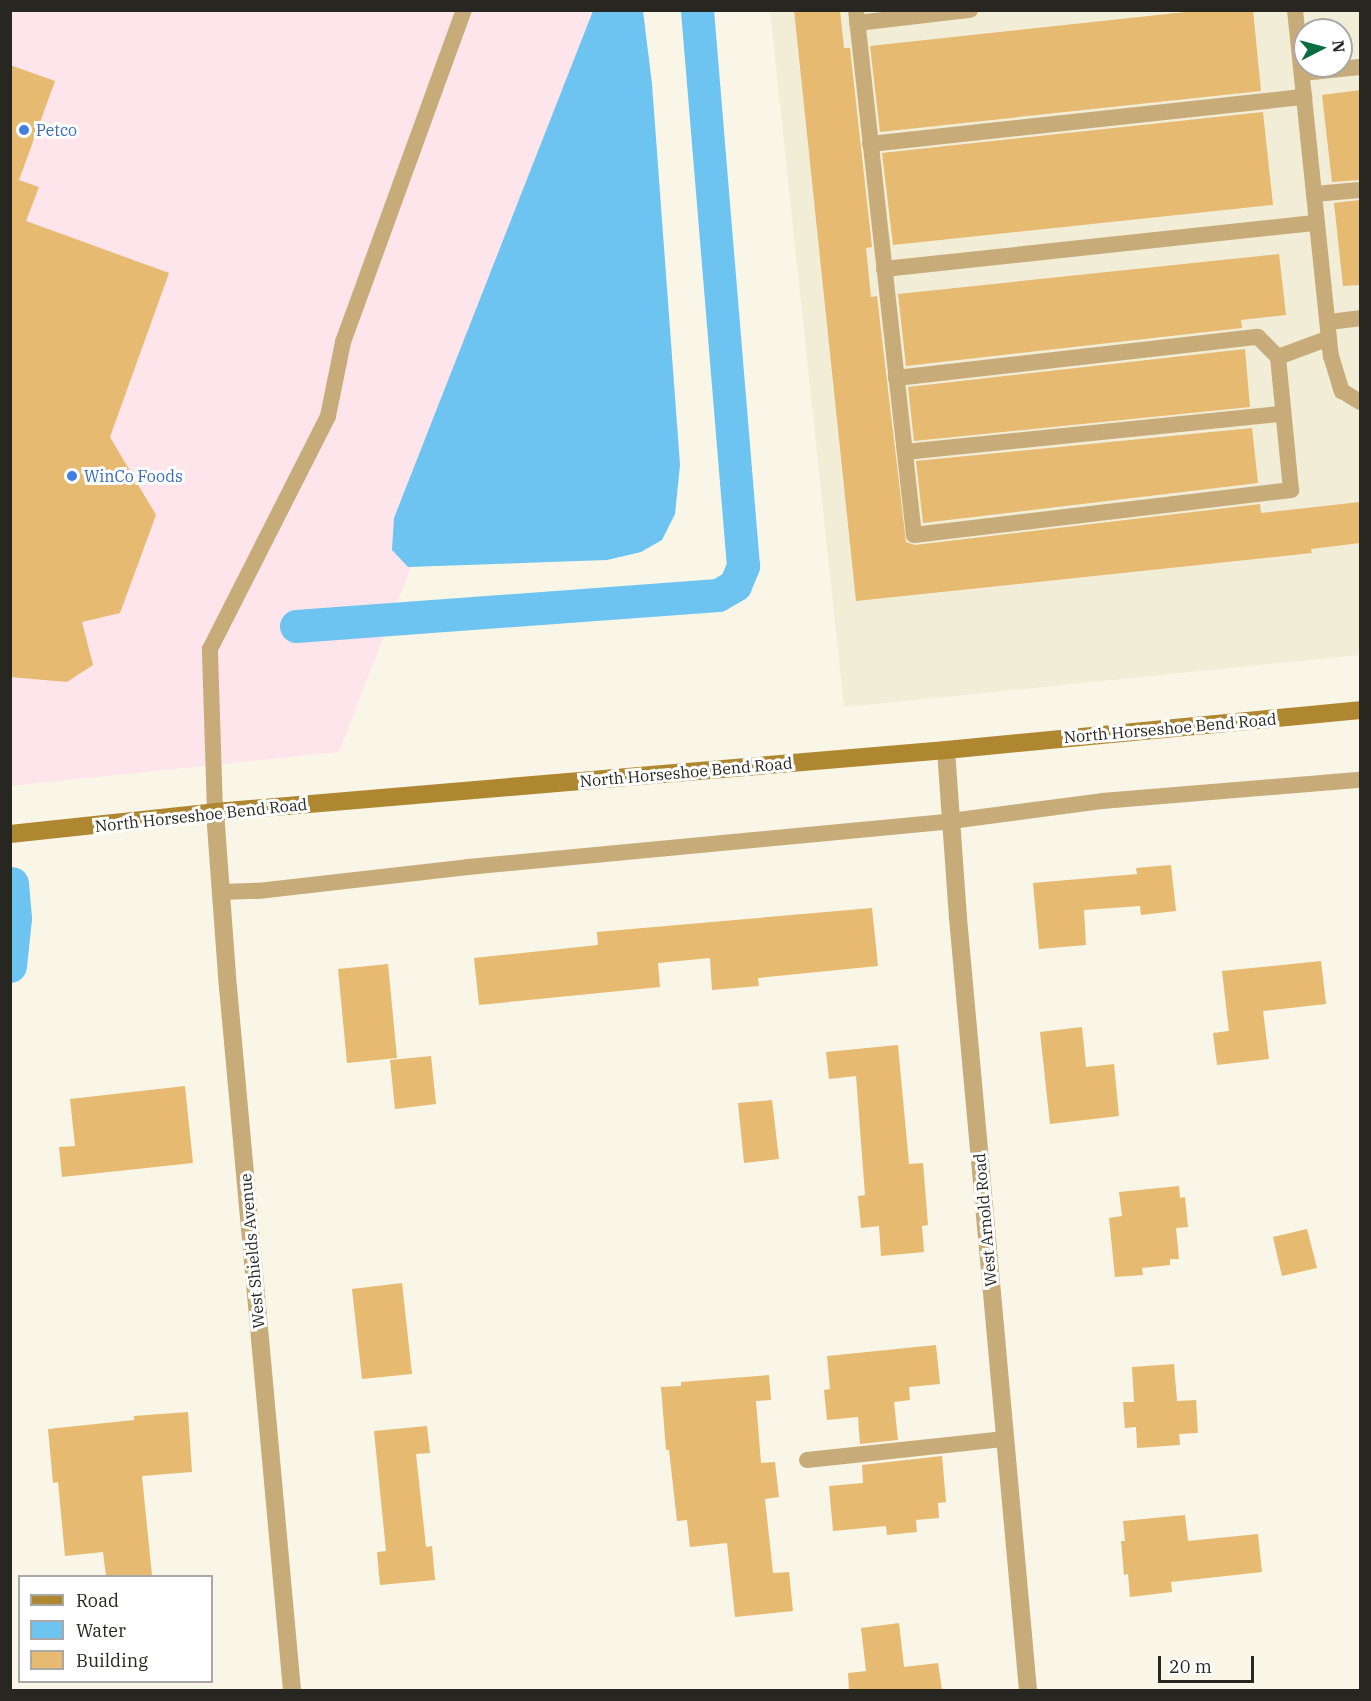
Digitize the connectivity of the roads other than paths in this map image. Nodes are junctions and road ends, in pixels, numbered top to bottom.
1 (464, 10) edge
2 (970, 10) edge
3 (856, 17) edge
4 (1302, 78) edge
5 (1304, 97) junction
6 (870, 144) junction
7 (1360, 190) edge
8 (1314, 194) junction
9 (1317, 223) junction
10 (884, 269) junction
11 (1360, 318) edge
12 (1329, 330) junction
13 (1278, 357) junction
14 (896, 378) junction
15 (1360, 402) edge
16 (1282, 414) junction
17 (905, 452) junction
18 (1360, 710) edge
19 (946, 750) junction
20 (1360, 780) edge
21 (215, 812) junction
22 (951, 821) junction
23 (10, 834) edge
24 (221, 892) junction
25 (1005, 1438) junction
26 (807, 1460) dead end
27 (292, 1690) edge
28 (1028, 1690) edge

1 - 21 lane
2 - 3 lane
3 - 6 lane
4 - 5 lane
5 - 6 lane
5 - 8 lane
6 - 10 lane
7 - 8 lane
8 - 9 lane
9 - 10 lane
9 - 12 lane
10 - 14 lane
11 - 12 lane
12 - 13 lane
12 - 15 lane
13 - 14 lane
13 - 16 lane
14 - 17 lane
16 - 17 lane
16 - 17 lane
18 - 19 street, North Horseshoe Bend Road
19 - 21 street, North Horseshoe Bend Road
19 - 22 street, West Arnold Road
20 - 22 lane
21 - 23 street, North Horseshoe Bend Road
21 - 24 street, West Shields Avenue
22 - 24 lane
22 - 25 street, West Arnold Road
24 - 27 street, West Shields Avenue
25 - 26 lane
25 - 28 street, West Arnold Road

